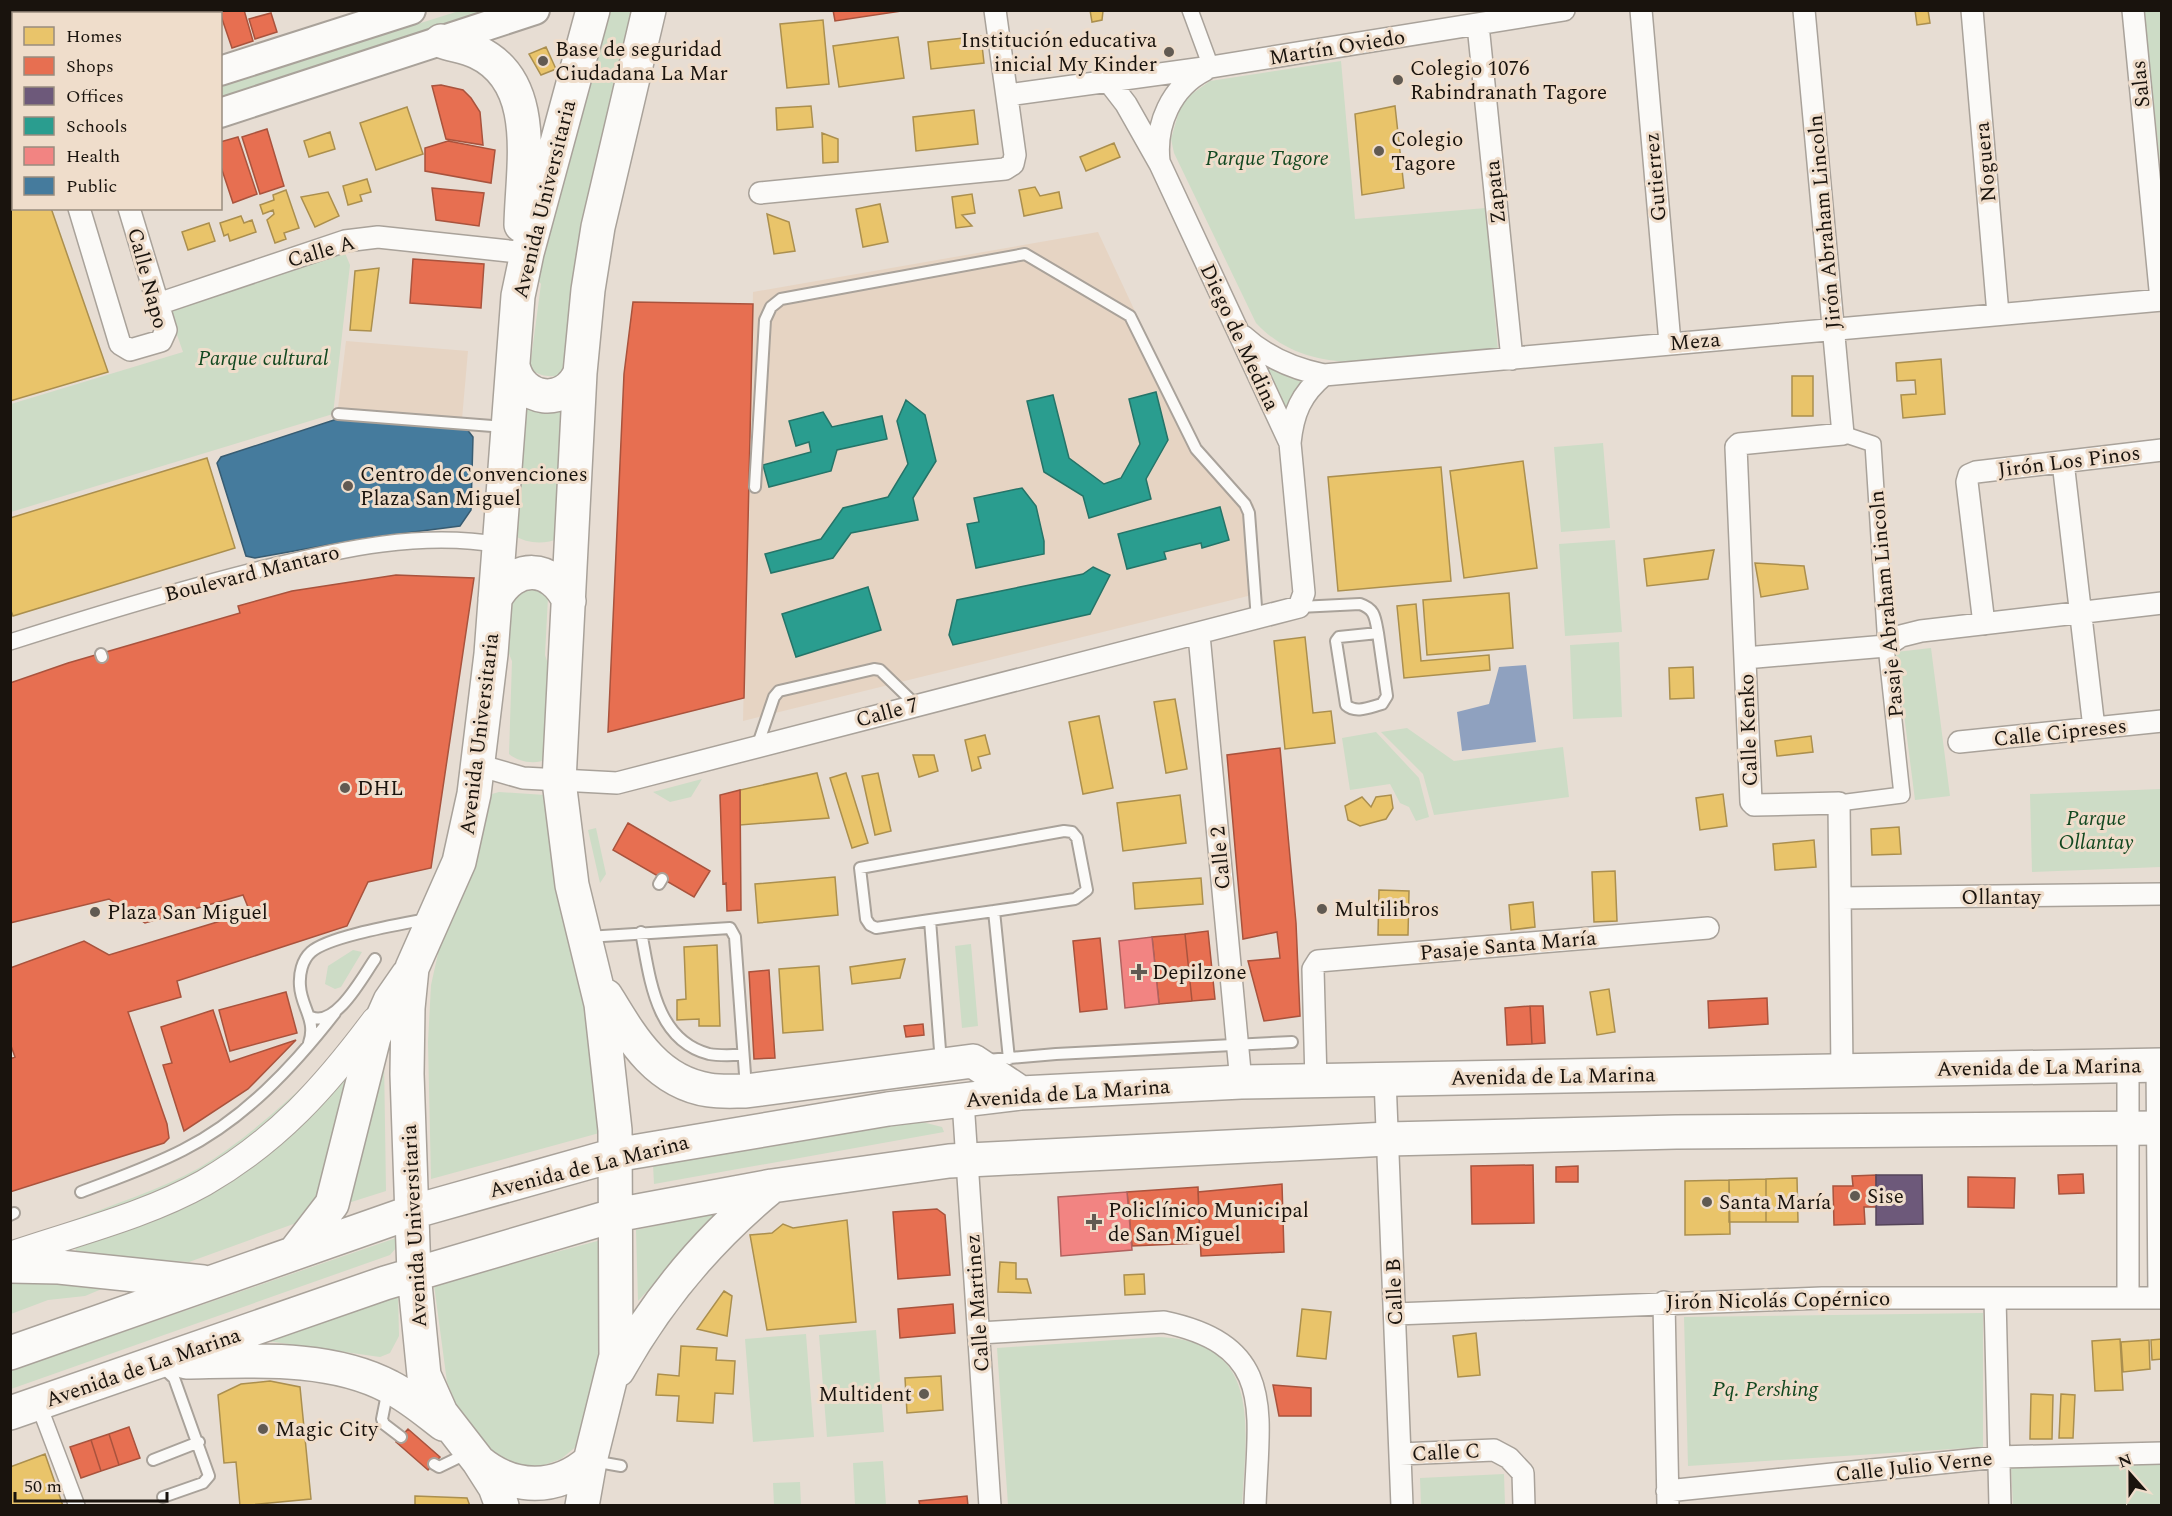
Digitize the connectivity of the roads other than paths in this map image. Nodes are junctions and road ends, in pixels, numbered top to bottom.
1 (411, 10) edge
2 (536, 10) edge
3 (593, 10) edge
4 (649, 10) edge
5 (995, 10) edge
6 (1190, 10) edge
7 (1564, 10) edge
8 (1641, 10) edge
9 (1804, 10) edge
10 (1972, 10) edge
11 (2133, 10) edge
12 (1479, 25) junction
13 (441, 41) junction
14 (1211, 67) junction
15 (222, 70) edge
16 (1109, 82) junction
17 (1008, 95) junction
18 (222, 112) edge
19 (1160, 164) junction
20 (760, 193) dead end
21 (80, 210) edge
22 (130, 210) edge
23 (526, 253) junction
24 (2161, 300) edge
25 (158, 304) junction
26 (1998, 314) junction
27 (1834, 329) junction
28 (1240, 334) junction
29 (1671, 343) junction
30 (1512, 359) junction
31 (513, 366) junction
32 (580, 373) junction
33 (1324, 375) junction
34 (338, 414) dead end
35 (507, 427) junction
36 (1843, 434) junction
37 (1290, 443) junction
38 (2162, 450) edge
39 (2063, 462) junction
40 (756, 488) dead end
41 (571, 535) junction
42 (500, 537) junction
43 (495, 599) junction
44 (569, 601) junction
45 (2162, 603) edge
46 (1298, 609) junction
47 (2080, 612) junction
48 (1257, 620) junction
49 (1984, 624) junction
50 (1378, 633) junction
51 (1199, 635) junction
52 (10, 642) edge
53 (1886, 646) junction
54 (1744, 658) junction
55 (916, 705) junction
56 (2162, 721) edge
57 (2094, 728) junction
58 (1959, 742) dead end
59 (757, 747) junction
60 (471, 759) junction
61 (559, 781) junction
62 (1839, 803) junction
63 (2162, 894) edge
64 (1841, 898) junction
65 (994, 910) junction
66 (434, 918) junction
67 (930, 920) junction
68 (1708, 928) dead end
69 (641, 932) junction
70 (584, 937) junction
71 (375, 959) dead end
72 (412, 969) junction
73 (594, 977) junction
74 (390, 1001) junction
75 (335, 1013) junction
76 (311, 1017) junction
77 (1292, 1042) dead end
78 (1238, 1044) junction
79 (307, 1049) junction
80 (741, 1055) junction
81 (1009, 1059) junction
82 (973, 1061) junction
83 (941, 1064) junction
84 (2149, 1065) edge
85 (1842, 1071) junction
86 (1385, 1079) junction
87 (1316, 1081) junction
88 (1241, 1082) junction
89 (746, 1091) junction
90 (1021, 1093) junction
91 (963, 1101) junction
92 (2149, 1128) edge
93 (1388, 1139) junction
94 (615, 1155) junction
95 (967, 1159) junction
96 (772, 1186) junction
97 (81, 1192) dead end
98 (412, 1212) junction
99 (616, 1215) junction
100 (295, 1252) junction
101 (10, 1255) edge
102 (10, 1266) edge
103 (414, 1274) junction
104 (214, 1283) junction
105 (1995, 1298) junction
106 (2128, 1298) junction
107 (2160, 1298) edge
108 (1664, 1302) junction
109 (1395, 1314) junction
110 (979, 1333) junction
111 (10, 1353) edge
112 (158, 1363) junction
113 (610, 1385) junction
114 (389, 1386) junction
115 (24, 1408) edge
116 (401, 1437) dead end
117 (198, 1442) junction
118 (468, 1449) junction
119 (2162, 1453) edge
120 (1400, 1454) junction
121 (1998, 1457) junction
122 (153, 1460) dead end
123 (434, 1464) dead end
124 (605, 1464) junction
125 (163, 1497) dead end
126 (1667, 1498) edge
127 (77, 1506) edge
128 (502, 1506) edge
129 (518, 1506) edge
130 (569, 1506) edge
131 (582, 1506) edge
132 (990, 1506) edge
133 (1255, 1506) edge
134 (1401, 1506) edge
135 (1524, 1506) edge
136 (2000, 1506) edge

1 - 15 main road
2 - 13 main road
3 - 23 main road, Avenida Universitaria
4 - 32 main road
5 - 17 street
6 - 14 street
7 - 12 street, Martín Oviedo
8 - 29 street, Gutierrez
9 - 27 street, Jirón Abraham Lincoln
10 - 26 street, Noguera
11 - 24 street, Salas
12 - 14 street, Martín Oviedo
12 - 30 street, Zapata
13 - 18 main road
13 - 23 main road
14 - 16 street, Martín Oviedo
14 - 19 street
16 - 17 street, Martín Oviedo
16 - 19 street, Diego de Medina
17 - 20 street
19 - 28 street, Diego de Medina
21 - 25 street, Calle Napo
22 - 25 street, Calle Napo
23 - 25 street, Calle A
23 - 31 main road, Avenida Universitaria
24 - 26 street, Meza
26 - 27 street, Meza
27 - 29 street, Meza
27 - 36 street, Jirón Abraham Lincoln
28 - 33 street, Meza
28 - 37 street, Diego de Medina
29 - 30 street, Meza
30 - 33 street, Meza
31 - 32 main road
31 - 35 main road, Avenida Universitaria
32 - 41 main road
33 - 37 street
34 - 35 lane
35 - 42 main road, Avenida Universitaria
36 - 53 street, Pasaje Abraham Lincoln
36 - 54 street, Calle Kenko
37 - 46 street, Diego de Medina
38 - 39 street, Jirón Los Pinos
39 - 47 street
39 - 49 street, Jirón Los Pinos
40 - 48 lane
41 - 42 main road
41 - 44 main road
42 - 43 main road, Avenida Universitaria
42 - 52 street, Boulevard Mantaro
43 - 44 main road
43 - 60 main road, Avenida Universitaria
44 - 61 main road
45 - 47 street
46 - 48 street, Calle 7
46 - 50 lane
47 - 49 street
47 - 57 street
48 - 51 street, Calle 7
49 - 53 street
50 - 50 lane
51 - 55 street, Calle 7
51 - 78 street, Calle 2
53 - 54 street
53 - 62 street, Pasaje Abraham Lincoln
54 - 62 street, Calle Kenko
55 - 59 street, Calle 7
55 - 59 lane
56 - 57 street, Calle Cipreses
57 - 58 street, Calle Cipreses
59 - 61 street, Calle 7
60 - 61 street, Calle 7
60 - 66 main road, Avenida Universitaria
61 - 70 main road
62 - 64 street
63 - 64 street, Ollantay
64 - 85 street
65 - 67 lane
65 - 67 lane
65 - 81 lane
66 - 72 main road, Avenida Universitaria
66 - 76 lane
67 - 83 lane
68 - 87 street, Pasaje Santa María
69 - 70 lane
69 - 80 lane
69 - 80 lane
70 - 73 main road
71 - 75 lane
72 - 74 main road
72 - 98 main road, Avenida Universitaria
73 - 89 main road
73 - 94 main road
74 - 100 main road
74 - 101 street
75 - 76 lane
75 - 79 lane
76 - 79 lane
77 - 78 lane
78 - 81 lane
78 - 88 street, Calle 2
79 - 97 lane
80 - 89 lane
81 - 82 lane
82 - 83 main road
82 - 90 main road
83 - 89 main road
84 - 85 main road, Avenida de La Marina
84 - 92 street
84 - 92 street
85 - 86 main road, Avenida de La Marina
86 - 87 main road, Avenida de La Marina
86 - 93 street, Calle B
87 - 88 main road, Avenida de La Marina
88 - 90 main road, Avenida de La Marina
90 - 91 main road, Avenida de La Marina
91 - 94 main road, Avenida de La Marina
91 - 95 street, Calle Martinez
92 - 93 main road, Avenida de La Marina
92 - 106 street
92 - 107 street
93 - 95 main road, Avenida de La Marina
93 - 109 street, Calle B
94 - 98 main road, Avenida de La Marina
94 - 99 main road
95 - 96 main road, Avenida de La Marina
95 - 110 street, Calle Martinez
96 - 99 main road, Avenida de La Marina
96 - 113 main road
98 - 100 main road, Avenida de La Marina
98 - 103 main road, Avenida Universitaria
99 - 103 main road, Avenida de La Marina
99 - 113 main road
100 - 104 main road, Avenida de La Marina
102 - 104 main road
103 - 112 main road, Avenida de La Marina
103 - 118 main road, Avenida Universitaria
104 - 111 main road, Avenida de La Marina
105 - 106 street, Jirón Nicolás Copérnico
105 - 108 street, Jirón Nicolás Copérnico
105 - 121 street
106 - 107 street, Jirón Nicolás Copérnico
108 - 109 street, Jirón Nicolás Copérnico
108 - 126 street
109 - 120 street, Calle B
110 - 132 street, Calle Martinez
110 - 133 street
112 - 114 main road
112 - 115 main road, Avenida de La Marina
112 - 117 lane
113 - 124 main road
114 - 116 lane
114 - 118 main road
115 - 127 street
117 - 122 lane
117 - 125 lane
118 - 123 lane
118 - 124 main road
118 - 128 main road, Avenida Universitaria
119 - 121 street, Calle Julio Verne
120 - 134 street, Calle B
120 - 135 street, Calle C
121 - 126 street, Calle Julio Verne
121 - 136 street
124 - 131 main road
129 - 130 main road

